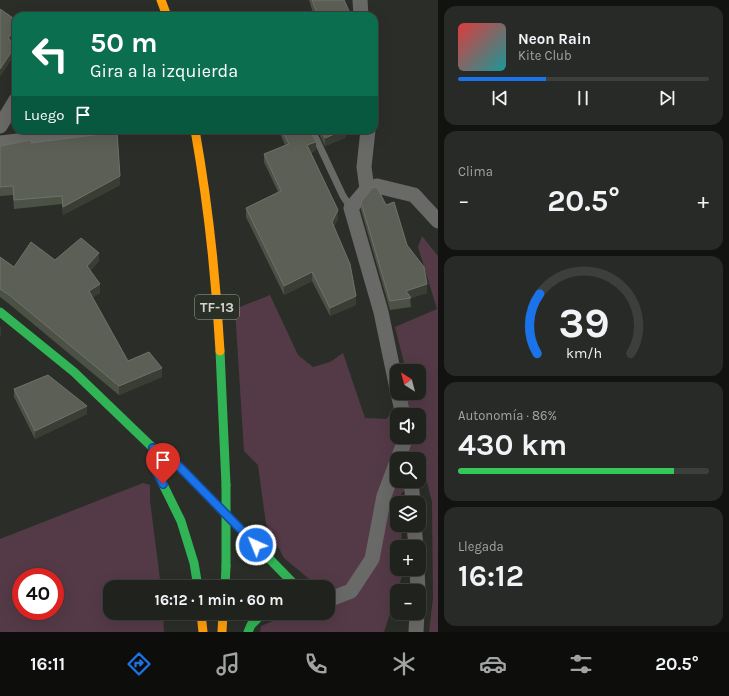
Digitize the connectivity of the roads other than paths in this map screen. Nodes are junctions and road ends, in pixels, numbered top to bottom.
1 (161, 0) edge
2 (360, 0) edge
3 (166, 12) edge
4 (361, 12) edge
5 (12, 106) edge
6 (0, 126) edge
7 (76, 134) edge
8 (196, 134) edge
9 (314, 134) edge
10 (368, 134) edge
11 (0, 143) edge
12 (367, 189) junction
13 (352, 208) junction
14 (438, 221) edge
15 (0, 312) edge
16 (392, 364) edge
17 (153, 448) junction
18 (390, 479) edge
19 (197, 580) edge
20 (225, 580) edge
21 (286, 580) edge
22 (335, 597) edge
23 (202, 620) edge
24 (223, 620) edge
25 (256, 620) edge
26 (417, 620) edge
27 (203, 632) edge
28 (222, 632) edge
29 (248, 632) edge
30 (416, 632) edge

1 - 3 main road
2 - 4 street
5 - 6 street
7 - 11 street
8 - 20 main road, TF-13, bridge
9 - 13 lane
10 - 12 street
12 - 13 street
12 - 14 street
13 - 16 street
15 - 17 main road
17 - 19 main road
17 - 21 main road
18 - 22 street
23 - 27 main road
24 - 28 main road
25 - 29 main road
26 - 30 street

